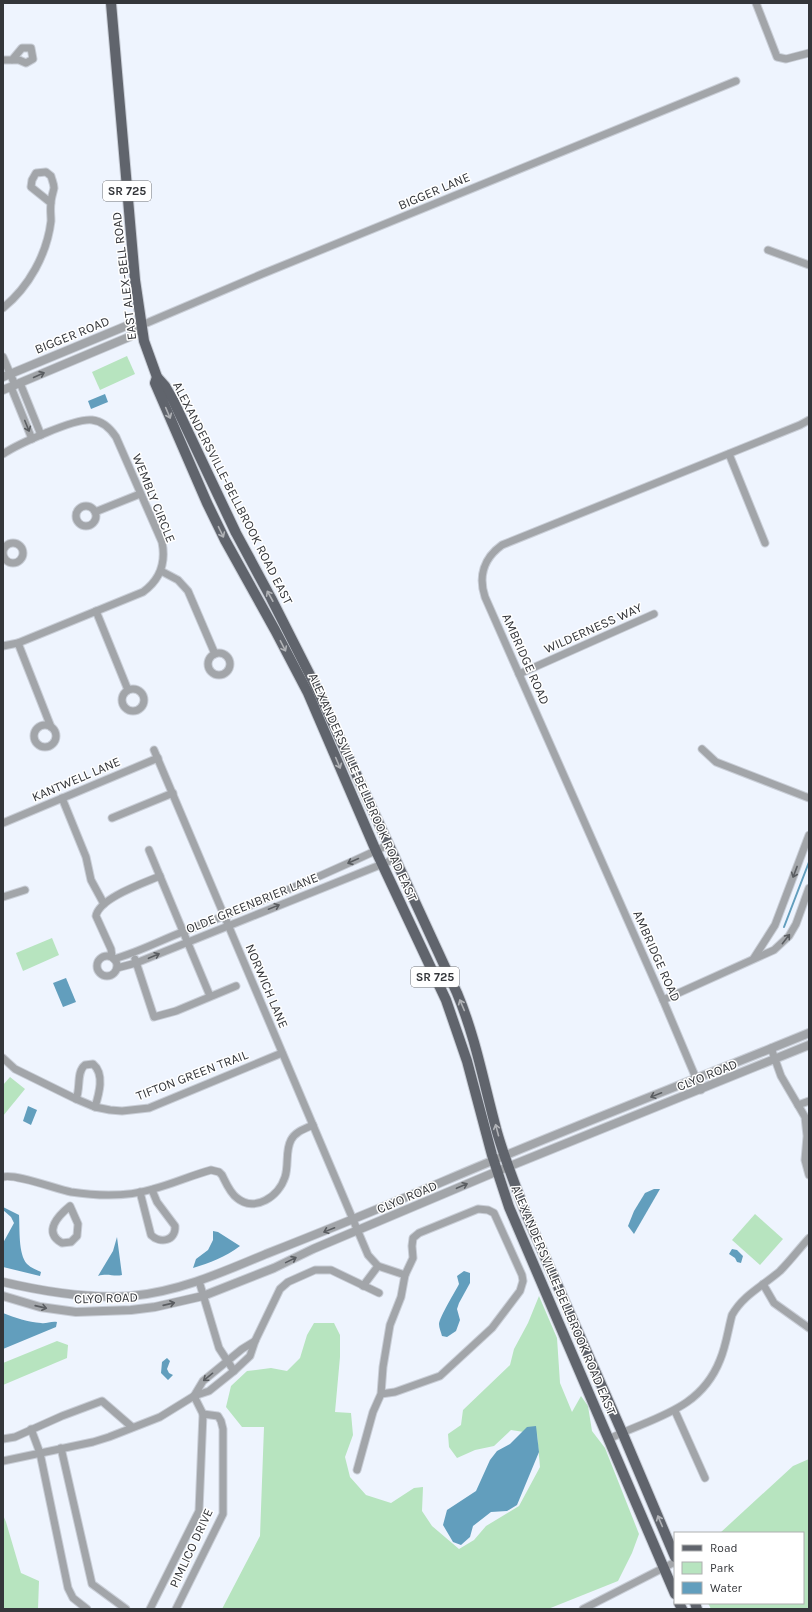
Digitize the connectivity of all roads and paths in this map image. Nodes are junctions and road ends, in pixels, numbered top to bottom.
1 (111, 3) edge
2 (756, 3) edge
3 (809, 53) edge
4 (3, 60) edge
5 (12, 60) dead end
6 (736, 81) dead end
7 (51, 203) dead end
8 (768, 250) dead end
9 (809, 265) edge
10 (3, 308) edge
11 (142, 325) junction
12 (3, 357) edge
13 (7, 375) edge
14 (157, 377) junction
15 (16, 385) junction
16 (3, 390) edge
17 (809, 420) edge
18 (41, 435) junction
19 (32, 439) junction
20 (3, 454) edge
21 (729, 454) junction
22 (140, 494) junction
23 (95, 512) dead end
24 (765, 543) dead end
25 (253, 567) junction
26 (161, 571) junction
27 (242, 572) junction
28 (96, 611) junction
29 (654, 614) dead end
30 (18, 643) junction
31 (3, 646) edge
32 (215, 654) dead end
33 (519, 674) junction
34 (317, 688) junction
35 (128, 690) dead end
36 (308, 694) junction
37 (51, 727) dead end
38 (702, 749) dead end
39 (154, 750) dead end
40 (158, 758) junction
41 (173, 793) junction
42 (62, 798) junction
43 (809, 798) edge
44 (112, 818) dead end
45 (3, 823) edge
46 (809, 835) edge
47 (388, 845) junction
48 (149, 850) dead end
49 (376, 851) junction
50 (395, 859) junction
51 (382, 864) junction
52 (160, 876) junction
53 (809, 888) edge
54 (25, 890) dead end
55 (3, 898) edge
56 (104, 904) junction
57 (225, 916) junction
58 (229, 926) junction
59 (183, 932) junction
60 (187, 942) junction
61 (134, 953) junction
62 (113, 958) junction
63 (754, 958) junction
64 (136, 963) junction
65 (117, 968) junction
66 (236, 986) dead end
67 (210, 996) junction
68 (663, 1000) junction
69 (809, 1032) edge
70 (809, 1046) edge
71 (771, 1048) junction
72 (282, 1053) junction
73 (3, 1058) edge
74 (775, 1059) junction
75 (696, 1079) junction
76 (701, 1090) junction
77 (76, 1098) junction
78 (809, 1101) edge
79 (798, 1105) junction
80 (95, 1107) junction
81 (313, 1125) junction
82 (504, 1155) junction
83 (494, 1160) junction
84 (508, 1167) junction
85 (497, 1172) junction
86 (809, 1175) edge
87 (3, 1176) edge
88 (152, 1190) junction
89 (72, 1192) junction
90 (140, 1192) junction
91 (70, 1206) junction
92 (352, 1220) junction
93 (357, 1232) junction
94 (809, 1238) edge
95 (378, 1266) junction
96 (405, 1275) junction
97 (199, 1281) junction
98 (3, 1282) edge
99 (763, 1284) junction
100 (363, 1286) junction
101 (379, 1293) dead end
102 (3, 1296) edge
103 (203, 1296) junction
104 (570, 1314) junction
105 (557, 1320) junction
106 (809, 1328) edge
107 (255, 1341) junction
108 (227, 1361) junction
109 (234, 1371) junction
110 (381, 1394) junction
111 (194, 1396) junction
112 (675, 1411) junction
113 (203, 1414) junction
114 (132, 1427) junction
115 (31, 1429) junction
116 (622, 1432) junction
117 (3, 1439) edge
118 (609, 1439) junction
119 (61, 1448) junction
120 (40, 1453) junction
121 (3, 1461) edge
122 (357, 1470) dead end
123 (705, 1478) dead end
124 (674, 1555) edge
125 (674, 1562) edge
126 (663, 1567) junction
127 (674, 1592) edge
128 (87, 1609) edge
129 (126, 1609) edge
130 (150, 1609) edge
131 (176, 1609) edge
132 (583, 1609) edge

1 - 11 main road, EAST ALEX-BELL ROAD / SR 725
2 - 3 street
4 - 5 street
6 - 11 street, BIGGER LANE
7 - 10 street
8 - 9 street
11 - 13 street, BIGGER ROAD
11 - 14 main road, EAST ALEX-BELL ROAD / SR 725
15 -> 11 street, BIGGER ROAD
12 - 13 street
13 - 15 street
14 - 25 main road, ALEXANDERSVILLE-BELLBROOK ROAD EAST / SR 725
14 -> 27 main road, ALEXANDERSVILLE-BELLBROOK ROAD EAST / SR 725
15 - 16 street, BIGGER ROAD
15 - 18 street
15 -> 19 street
17 - 21 street, AMBRIDGE ROAD
18 - 19 street, WEMBLY CIRCLE
18 - 22 street, WEMBLY CIRCLE
19 - 20 street, WEMBLY CIRCLE
21 - 24 street
21 - 33 street, AMBRIDGE ROAD
22 - 23 street
22 - 26 street, WEMBLY CIRCLE
25 - 27 main road
34 -> 25 main road, ALEXANDERSVILLE-BELLBROOK ROAD EAST / SR 725
26 - 28 street, WEMBLY CIRCLE
26 - 32 street
27 -> 36 main road, ALEXANDERSVILLE-BELLBROOK ROAD EAST / SR 725
28 - 30 street, WEMBLY CIRCLE
28 - 35 street
29 - 33 street, WILDERNESS WAY
30 - 31 street, WEMBLY CIRCLE
30 - 37 street
33 - 68 street, AMBRIDGE ROAD
34 - 36 main road
34 - 47 main road, ALEXANDERSVILLE-BELLBROOK ROAD EAST / SR 725
36 -> 49 main road, ALEXANDERSVILLE-BELLBROOK ROAD EAST / SR 725
38 - 43 street
39 - 40 street, NORWICH LANE
40 - 41 street, NORWICH LANE
40 - 42 street, KANTWELL LANE
41 - 44 street
41 - 57 street, NORWICH LANE
42 - 45 street, KANTWELL LANE
42 - 56 street
46 -> 63 street
47 - 49 street, OLDE GREENBRIER LANE
47 - 50 main road, ALEXANDERSVILLE-BELLBROOK ROAD EAST / SR 725
48 - 52 street
49 - 51 main road, ALEXANDERSVILLE-BELLBROOK ROAD EAST / SR 725
49 -> 57 street, OLDE GREENBRIER LANE
50 - 51 street, OLDE GREENBRIER LANE
82 -> 50 main road, ALEXANDERSVILLE-BELLBROOK ROAD EAST / SR 725
58 -> 51 street, OLDE GREENBRIER LANE
51 - 83 main road, ALEXANDERSVILLE-BELLBROOK ROAD EAST / SR 725
52 - 56 street
52 - 59 street
63 -> 53 street
54 - 55 street
56 - 62 street
57 - 58 street, NORWICH LANE
57 - 59 street, OLDE GREENBRIER LANE
58 - 60 street, OLDE GREENBRIER LANE
58 - 72 street, NORWICH LANE
59 - 60 street
59 - 61 street, OLDE GREENBRIER LANE
64 -> 60 street, OLDE GREENBRIER LANE
60 - 67 street
61 - 62 street, OLDE GREENBRIER LANE
61 - 64 street
62 - 65 street
62 - 65 street, OLDE GREENBRIER LANE
63 - 68 street
64 - 65 street, OLDE GREENBRIER LANE
64 - 67 street
66 - 67 street
68 - 75 street, AMBRIDGE ROAD
69 - 71 street, CLYO ROAD
70 - 74 street, CLYO ROAD
71 - 74 street
71 - 75 street, CLYO ROAD
72 - 80 street, TIFTON GREEN TRAIL
72 - 81 street, NORWICH LANE
73 - 77 street, TIFTON GREEN TRAIL
74 - 76 street, CLYO ROAD
74 - 79 street
75 - 76 street, AMBRIDGE ROAD
75 -> 82 street, CLYO ROAD
76 - 84 street, CLYO ROAD
77 - 80 street, TIFTON GREEN TRAIL
77 - 80 street
78 - 79 street
79 - 86 street
81 - 88 street
81 - 92 street, NORWICH LANE
82 - 83 street, CLYO ROAD
82 - 84 main road, ALEXANDERSVILLE-BELLBROOK ROAD EAST / SR 725
83 - 85 main road, ALEXANDERSVILLE-BELLBROOK ROAD EAST / SR 725
83 - 92 street, CLYO ROAD
84 - 85 street, CLYO ROAD
84 - 104 main road, ALEXANDERSVILLE-BELLBROOK ROAD EAST / SR 725
93 -> 85 street, CLYO ROAD
85 - 105 main road, ALEXANDERSVILLE-BELLBROOK ROAD EAST / SR 725
87 - 89 street
88 - 90 street
88 - 90 street
89 - 90 street
89 - 91 street
91 - 91 street
92 - 93 street, NORWICH LANE
92 -> 97 street, CLYO ROAD
93 - 95 street, NORWICH LANE
103 -> 93 street, CLYO ROAD
94 - 99 street
95 - 96 street
95 - 100 street
96 - 110 street
96 - 110 street
97 - 98 street, CLYO ROAD
97 - 103 street
99 - 106 street
99 - 112 street
100 - 101 street
100 - 107 street
102 -> 103 street, CLYO ROAD
103 - 108 street
104 - 105 main road
104 - 116 main road, ALEXANDERSVILLE-BELLBROOK ROAD EAST / SR 725
105 - 118 main road, ALEXANDERSVILLE-BELLBROOK ROAD EAST / SR 725
107 - 108 street
107 - 109 street
108 - 109 street
108 -> 111 street
109 - 111 street
110 - 122 street
111 - 113 street, PIMLICO DRIVE
111 - 114 street
112 - 116 street
112 - 123 street
113 - 130 street, PIMLICO DRIVE
113 - 131 street, PIMLICO DRIVE
114 - 115 street
114 - 119 street
115 - 117 street
115 - 120 street
116 - 118 street
124 -> 116 main road, ALEXANDERSVILLE-BELLBROOK ROAD EAST / SR 725
118 - 126 main road, ALEXANDERSVILLE-BELLBROOK ROAD EAST / SR 725
119 - 120 street
119 - 129 street
120 - 121 street
120 - 128 street
125 - 126 street
126 - 127 main road, ALEXANDERSVILLE-BELLBROOK ROAD EAST / SR 725
126 - 132 street

